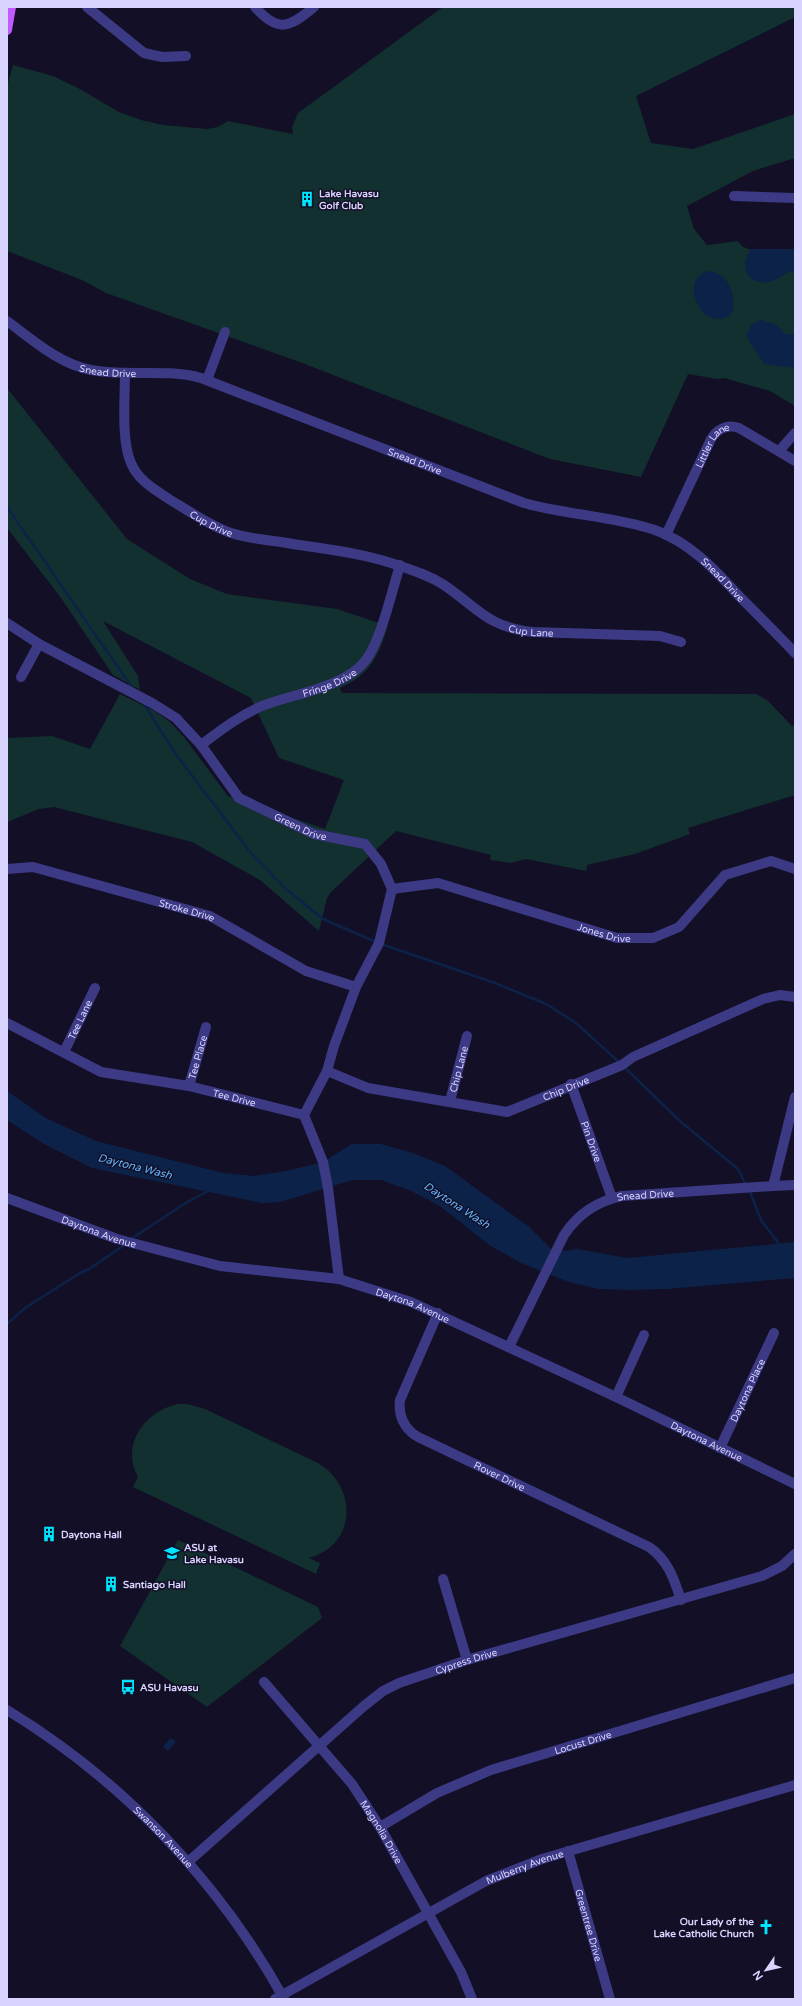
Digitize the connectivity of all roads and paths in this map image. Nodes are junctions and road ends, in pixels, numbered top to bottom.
1 (11, 7) edge
2 (88, 7) edge
3 (255, 7) edge
4 (314, 7) edge
5 (7, 30) edge
6 (186, 56) dead end
7 (734, 196) dead end
8 (795, 198) edge
9 (7, 321) edge
10 (225, 332) dead end
11 (125, 373) junction
12 (207, 380) junction
13 (795, 433) edge
14 (779, 451) junction
15 (795, 461) edge
16 (666, 535) junction
17 (400, 566) junction
18 (7, 623) edge
19 (681, 642) dead end
20 (39, 644) junction
21 (795, 654) edge
22 (21, 677) dead end
23 (201, 745) junction
24 (795, 869) edge
25 (7, 870) edge
26 (392, 889) junction
27 (356, 987) junction
28 (95, 988) dead end
29 (795, 997) edge
30 (7, 1023) edge
31 (206, 1027) dead end
32 (467, 1036) dead end
33 (64, 1052) junction
34 (327, 1071) junction
35 (571, 1084) junction
36 (189, 1086) junction
37 (795, 1097) edge
38 (450, 1102) junction
39 (304, 1115) junction
40 (795, 1185) edge
41 (773, 1186) junction
42 (612, 1198) junction
43 (7, 1199) edge
44 (339, 1279) junction
45 (438, 1313) junction
46 (774, 1333) dead end
47 (644, 1335) dead end
48 (509, 1347) junction
49 (616, 1397) junction
50 (720, 1448) junction
51 (795, 1484) edge
52 (795, 1554) edge
53 (443, 1579) dead end
54 (681, 1600) junction
55 (467, 1660) junction
56 (795, 1678) edge
57 (264, 1682) dead end
58 (7, 1710) edge
59 (319, 1747) junction
60 (795, 1785) edge
61 (380, 1827) junction
62 (568, 1851) junction
63 (188, 1862) junction
64 (427, 1914) junction
65 (280, 1998) edge
66 (472, 1999) edge
67 (610, 1999) edge

1 - 5 main road
2 - 6 street
3 - 4 street
7 - 8 street
9 - 11 street, Snead Drive
10 - 12 street
11 - 12 street, Snead Drive
11 - 17 street, Cup Drive
12 - 16 street, Snead Drive
13 - 14 street
14 - 15 street, Littler Lane
14 - 16 street, Littler Lane
16 - 21 street, Snead Drive
17 - 19 street, Cup Lane
17 - 23 street, Fringe Drive
18 - 20 street, Green Drive
20 - 22 street
20 - 23 street, Green Drive
23 - 26 street, Green Drive
24 - 26 street, Jones Drive
25 - 27 street, Stroke Drive
26 - 27 street
27 - 34 street
28 - 33 street, Tee Lane
29 - 35 street, Chip Drive
30 - 33 street, Tee Drive
31 - 36 street, Tee Place
32 - 38 street, Chip Lane
33 - 36 street, Tee Drive
34 - 38 street, Chip Drive
34 - 39 street
35 - 38 street, Chip Drive
35 - 42 street, Pin Drive
36 - 39 street, Tee Drive
37 - 41 street
39 - 44 street
40 - 41 street, Snead Drive
41 - 42 street, Snead Drive
42 - 48 street, Snead Drive
43 - 44 street, Daytona Avenue
44 - 45 street, Daytona Avenue
45 - 48 street, Daytona Avenue
45 - 54 street, Rover Drive
46 - 50 street, Daytona Place
47 - 49 street
48 - 49 street, Daytona Avenue
49 - 50 street, Daytona Avenue
50 - 51 street, Daytona Avenue
52 - 54 street, Cypress Drive
53 - 55 street
54 - 55 street, Cypress Drive
55 - 59 street, Cypress Drive
56 - 61 street, Locust Drive
57 - 59 street, Magnolia Drive
58 - 63 street, Swanson Avenue
59 - 61 street, Magnolia Drive
59 - 63 street, Cypress Drive
60 - 62 street, Mulberry Avenue
61 - 64 street, Magnolia Drive
62 - 64 street, Mulberry Avenue
62 - 67 street, Greentree Drive
63 - 65 street, Swanson Avenue
64 - 65 street, Mulberry Avenue
64 - 66 street, Magnolia Drive

